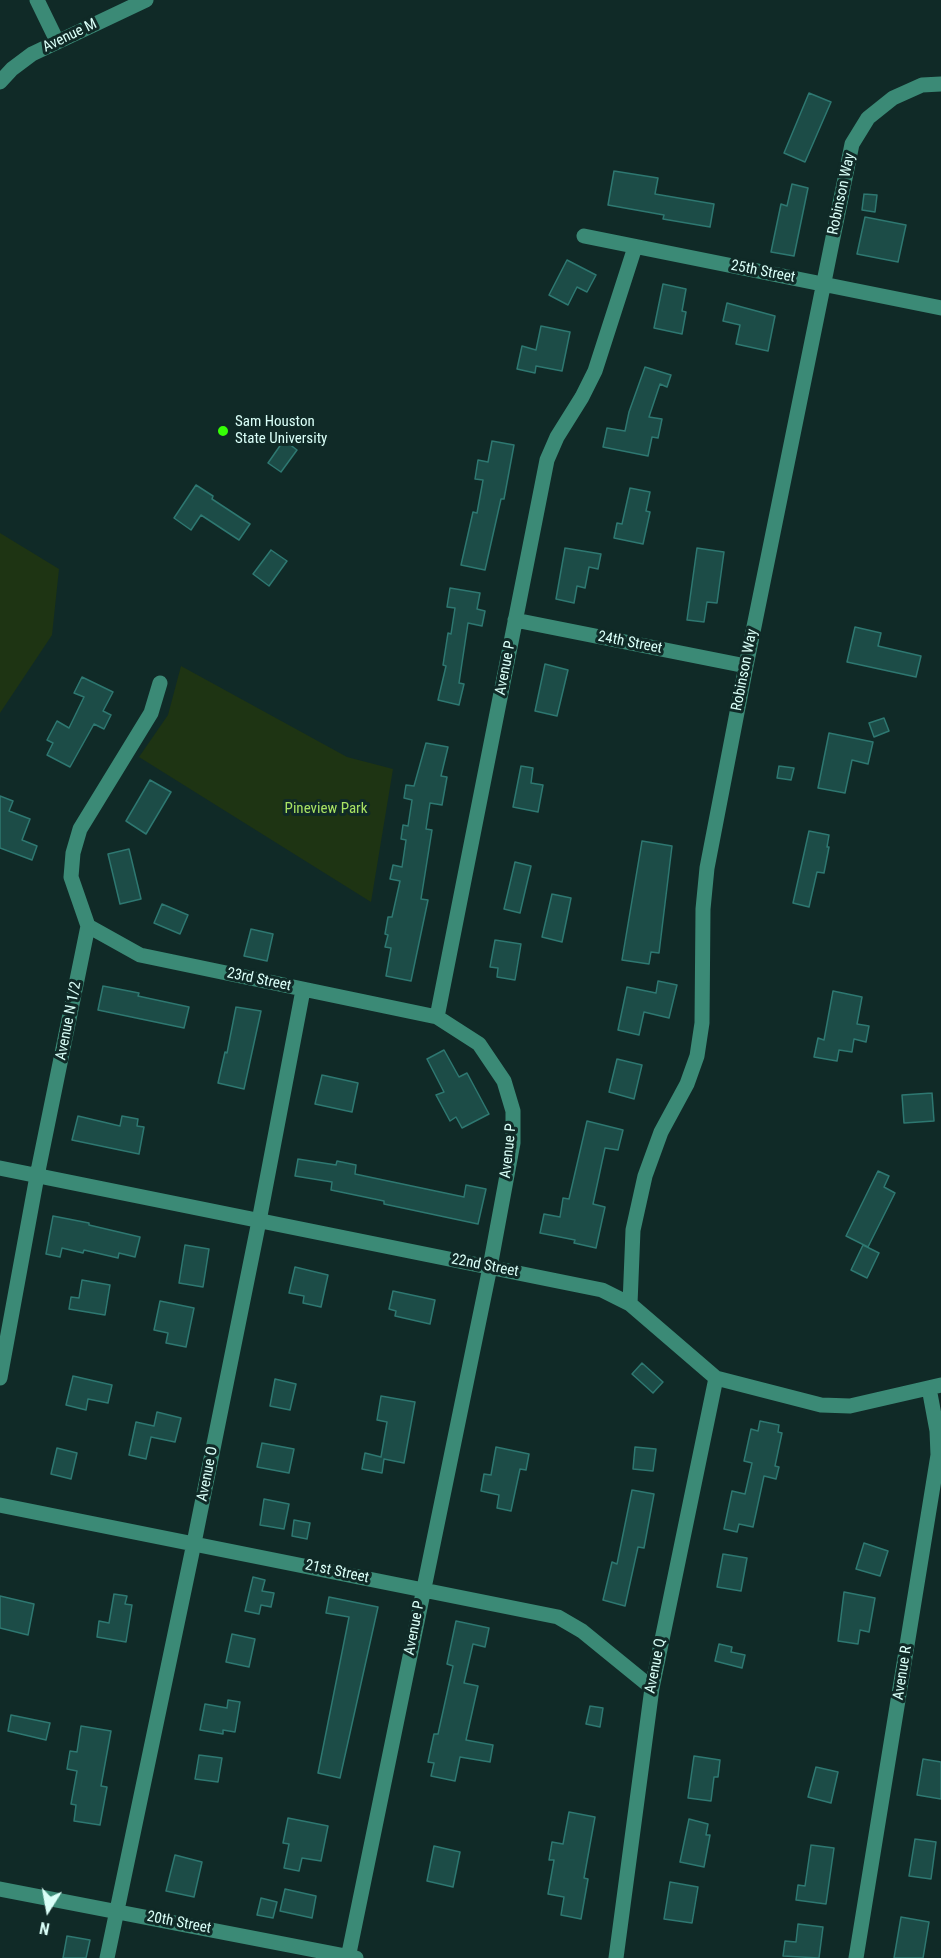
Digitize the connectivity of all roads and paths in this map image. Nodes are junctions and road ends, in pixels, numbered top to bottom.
1 (37, 0) edge
2 (146, 0) edge
3 (57, 41) junction
4 (0, 82) edge
5 (941, 84) edge
6 (584, 236) dead end
7 (635, 247) junction
8 (823, 284) junction
9 (941, 308) edge
10 (515, 620) junction
11 (746, 666) junction
12 (160, 683) dead end
13 (88, 926) junction
14 (303, 990) junction
15 (436, 1017) junction
16 (0, 1168) edge
17 (38, 1176) junction
18 (259, 1221) junction
19 (490, 1267) junction
20 (630, 1304) junction
21 (6, 1316) edge
22 (0, 1378) edge
23 (716, 1378) junction
24 (935, 1386) edge
25 (0, 1505) edge
26 (194, 1543) junction
27 (423, 1590) junction
28 (652, 1688) junction
29 (0, 1889) edge
30 (117, 1910) junction
31 (351, 1957) edge
32 (106, 1958) edge
33 (616, 1958) edge
34 (856, 1958) edge

1 - 3 street
2 - 3 street, Avenue M
3 - 4 street, Avenue M
5 - 8 street, Robinson Way
6 - 7 street, 25th Street
7 - 8 street, 25th Street
7 - 10 street, Avenue P
8 - 9 street, 25th Street
8 - 11 street, Robinson Way
10 - 11 street, 24th Street
10 - 15 street, Avenue P
11 - 20 street, Robinson Way
12 - 13 street
13 - 14 street, 23rd Street
13 - 17 street, Avenue N 1/2
14 - 15 street, 23rd Street
14 - 18 street, Avenue O
15 - 19 street, Avenue P
16 - 17 street, 22nd Street
17 - 18 street, 22nd Street
17 - 21 street, Avenue N 1/2
18 - 19 street, 22nd Street
18 - 26 street, Avenue O
19 - 20 street, 22nd Street
19 - 27 street, Avenue P
20 - 23 street, 22nd Street
21 - 22 street, Avenue N 1/2
23 - 24 street, 22nd Street
23 - 28 street, Avenue Q
24 - 34 street, Avenue R
25 - 26 street, 21st Street
26 - 27 street, 21st Street
26 - 30 street, Avenue O
27 - 28 street, 21st Street
27 - 31 street, Avenue P
28 - 33 street, Avenue Q
29 - 30 street, 20th Street
30 - 31 street, 20th Street
30 - 32 street, Avenue O

